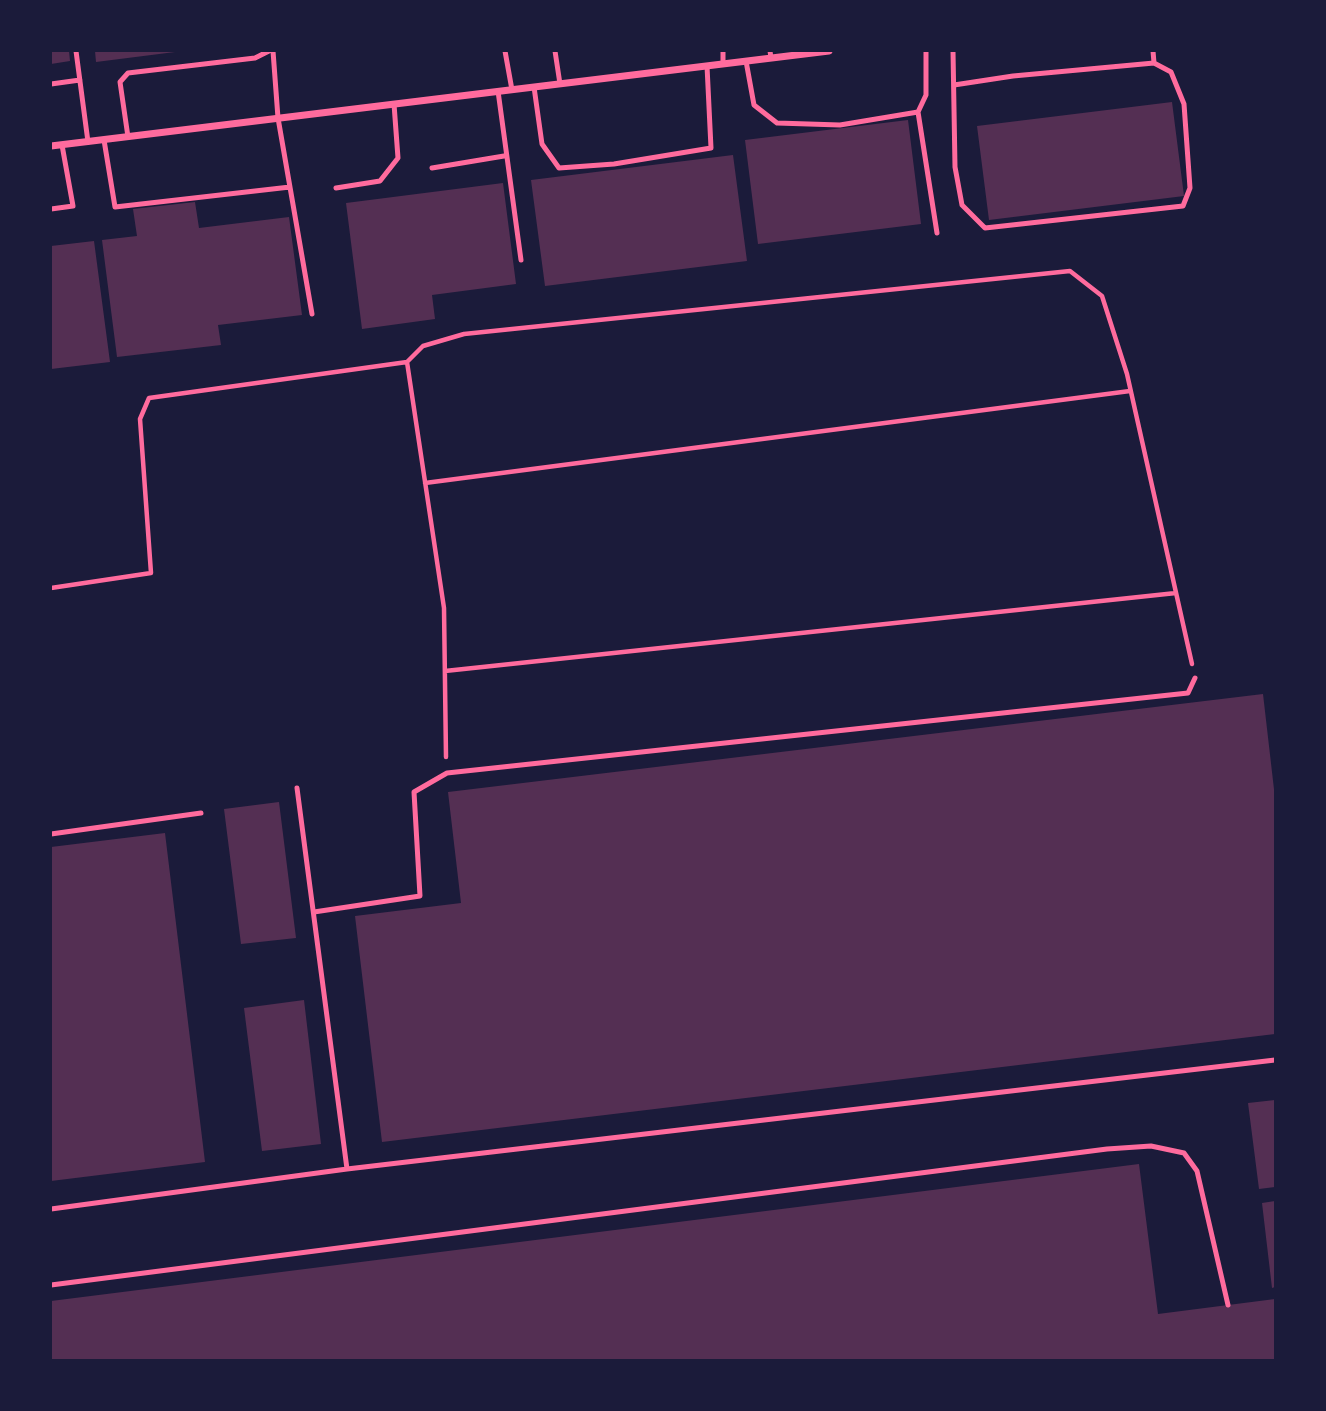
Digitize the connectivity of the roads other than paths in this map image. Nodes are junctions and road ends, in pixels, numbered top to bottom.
1 (76, 51) edge
2 (271, 51) edge
3 (505, 51) edge
4 (555, 51) edge
5 (723, 51) edge
6 (829, 51) edge
7 (926, 51) edge
8 (953, 51) edge
9 (1153, 51) edge
10 (770, 54) edge
11 (746, 61) junction
12 (1154, 63) junction
13 (723, 64) junction
14 (707, 66) junction
15 (80, 80) junction
16 (51, 84) edge
17 (560, 84) junction
18 (954, 85) junction
19 (534, 87) junction
20 (512, 90) junction
21 (498, 91) junction
22 (394, 104) junction
23 (918, 112) junction
24 (278, 118) junction
25 (128, 137) junction
26 (104, 140) junction
27 (88, 142) junction
28 (62, 145) junction
29 (51, 146) edge
30 (504, 156) junction
31 (432, 168) dead end
32 (290, 187) junction
33 (336, 188) dead end
34 (51, 209) edge
35 (937, 233) dead end
36 (521, 260) dead end
37 (312, 314) dead end
38 (1195, 678) road end
39 (297, 788) dead end
40 (201, 813) dead end
41 (51, 834) edge
42 (314, 912) junction
43 (1275, 1060) edge
44 (347, 1169) junction
45 (51, 1209) edge
46 (51, 1285) edge
47 (1228, 1305) dead end

1 - 15 lane
2 - 24 lane
2 - 25 lane
3 - 20 lane
4 - 17 lane
5 - 13 lane
6 - 10 street
7 - 23 lane
8 - 18 lane
9 - 12 lane
10 - 11 street
11 - 13 street
11 - 23 lane
12 - 18 lane
12 - 18 lane
13 - 14 street
14 - 17 street
14 - 19 lane
15 - 16 lane
15 - 27 lane
17 - 19 street
19 - 20 street
20 - 21 street
21 - 22 street
21 - 30 lane
22 - 24 street
22 - 33 lane
23 - 35 lane
24 - 25 street
24 - 32 lane
25 - 26 street
26 - 27 street
26 - 32 lane
27 - 28 street
28 - 29 street
28 - 34 lane
30 - 31 lane
30 - 36 lane
32 - 37 lane
38 - 42 lane
39 - 42 lane
40 - 41 lane
42 - 44 lane
43 - 44 lane
44 - 45 lane
46 - 47 lane

